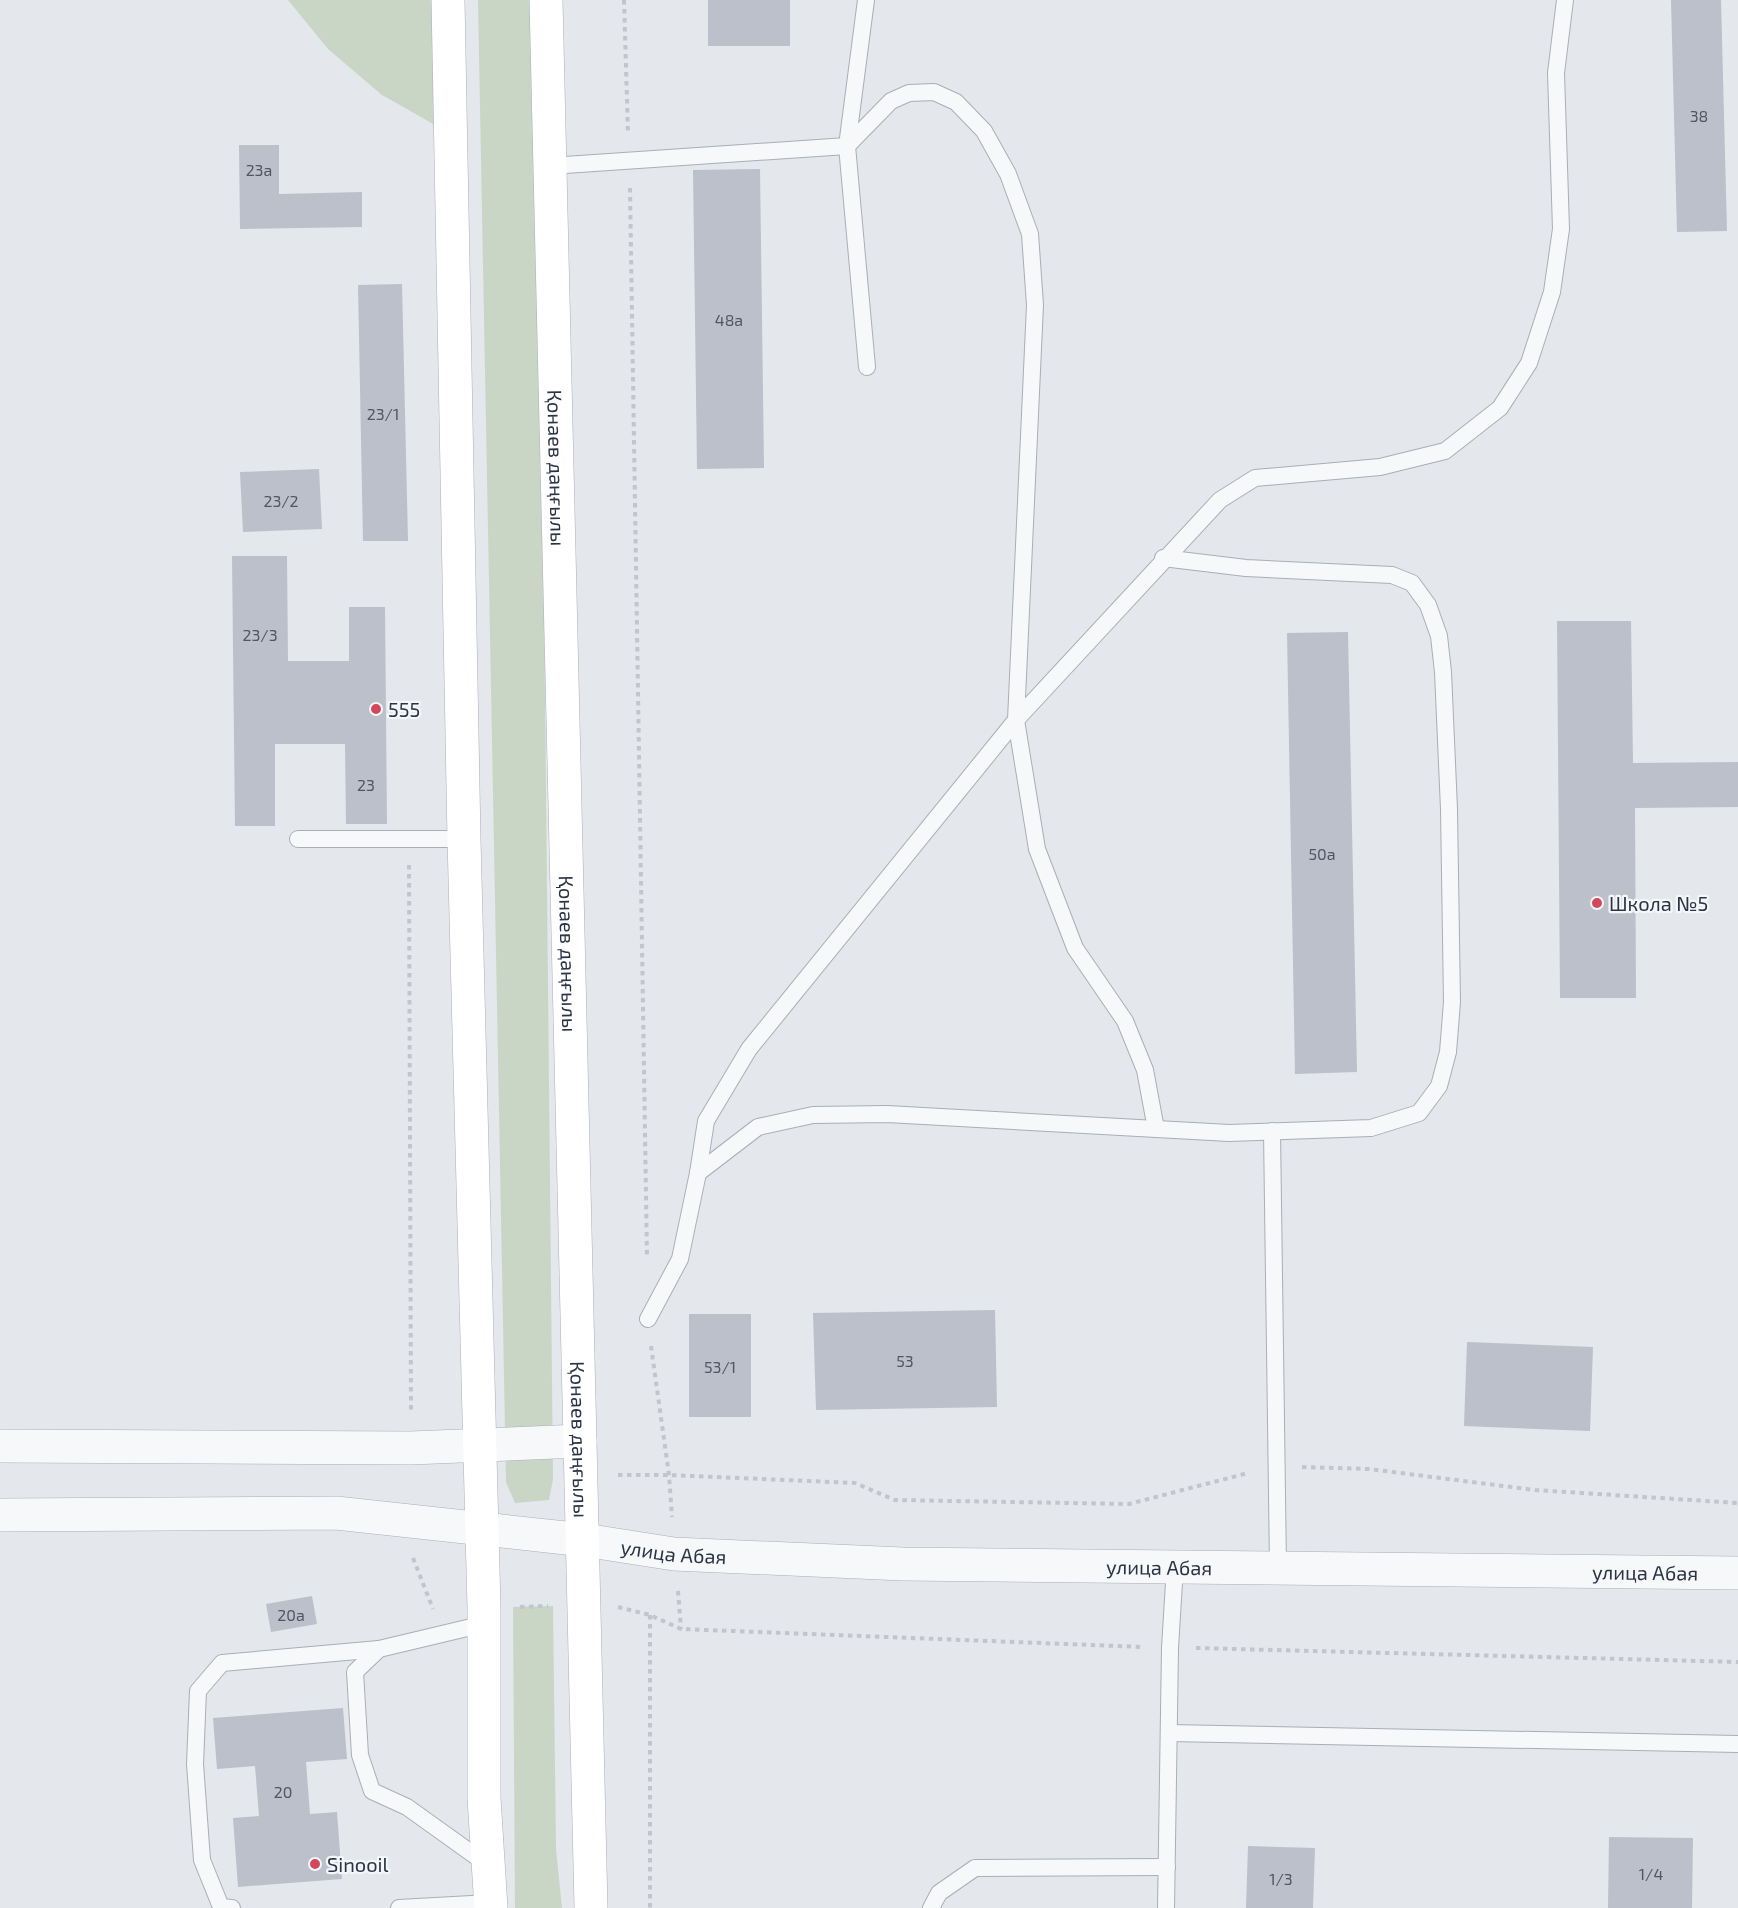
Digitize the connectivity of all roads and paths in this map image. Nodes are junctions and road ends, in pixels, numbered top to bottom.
1 (448, 0) edge
2 (546, 0) edge
3 (624, 0) edge
4 (866, 0) edge
5 (1565, 0) edge
6 (848, 146) junction
7 (629, 162) junction
8 (550, 166) junction
9 (867, 367) dead end
10 (1163, 558) junction
11 (1016, 720) junction
12 (464, 839) junction
13 (298, 840) dead end
14 (409, 840) junction
15 (1156, 1129) junction
16 (1272, 1131) junction
17 (698, 1173) junction
18 (647, 1259) dead end
19 (648, 1319) joint
20 (580, 1441) junction
21 (480, 1445) junction
22 (0, 1446) edge
23 (411, 1448) junction
24 (1277, 1466) junction
25 (616, 1475) dead end
26 (669, 1475) junction
27 (1738, 1503) edge
28 (0, 1515) edge
29 (411, 1522) junction
30 (482, 1529) junction
31 (584, 1540) junction
32 (674, 1554) junction
33 (1175, 1566) junction
34 (1278, 1567) junction
35 (1738, 1573) edge
36 (610, 1604) dead end
37 (553, 1606) dead end
38 (513, 1607) dead end
39 (433, 1610) dead end
40 (650, 1615) junction
41 (484, 1624) junction
42 (681, 1629) junction
43 (1170, 1648) junction
44 (379, 1649) junction
45 (1738, 1662) edge
46 (1168, 1733) junction
47 (1738, 1744) edge
48 (488, 1864) junction
49 (1167, 1867) junction
50 (490, 1906) edge
51 (231, 1908) edge
52 (399, 1908) edge
53 (591, 1908) edge
54 (650, 1908) edge
55 (931, 1908) edge
56 (1166, 1908) edge

1 - 12 main road
2 - 8 main road, Қонаев даңғылы
3 - 7 path
4 - 6 lane
5 - 10 lane
6 - 7 lane
6 - 9 lane
6 - 11 lane
7 - 8 lane
7 - 18 path
8 - 20 main road, Қонаев даңғылы
10 - 11 lane
10 - 16 lane
11 - 15 lane
11 - 17 lane
12 - 14 lane
12 - 21 main road
13 - 14 lane
14 - 23 path
15 - 16 lane
15 - 17 lane
16 - 24 lane
17 - 19 lane
19 - 26 path
20 - 21 street
20 - 31 main road, Қонаев даңғылы
21 - 23 street
21 - 30 main road
22 - 23 street
24 - 26 path
24 - 27 path
24 - 34 lane
25 - 26 path
26 - 32 path
28 - 29 street, улица Абая
29 - 30 street, улица Абая
29 - 39 path
30 - 31 street, улица Абая
30 - 41 main road
31 - 32 street, улица Абая
31 - 53 main road, Қонаев даңғылы
32 - 33 street, улица Абая
32 - 42 path
33 - 34 street, улица Абая
33 - 43 lane
34 - 35 street, улица Абая
36 - 40 path
37 - 38 path
40 - 42 path
40 - 54 path
41 - 44 lane
41 - 48 main road
42 - 43 path
43 - 45 path
43 - 46 lane
44 - 48 lane
44 - 51 lane
46 - 47 lane
46 - 49 lane
48 - 50 main road
49 - 55 lane
49 - 56 lane
50 - 52 lane

